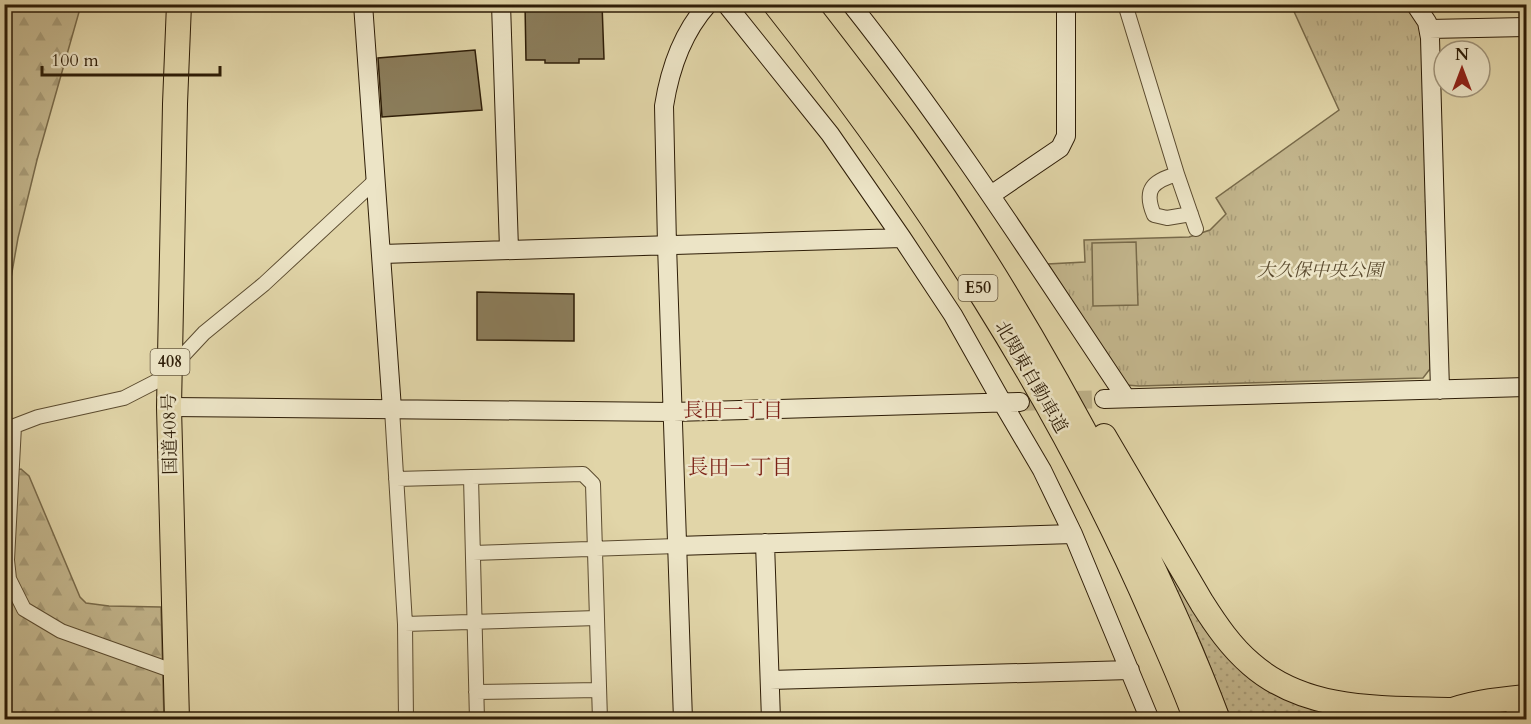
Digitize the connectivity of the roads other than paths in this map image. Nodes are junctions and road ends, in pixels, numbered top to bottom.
1 (179, 4) edge
2 (363, 4) edge
3 (501, 4) edge
4 (708, 4) edge
5 (726, 4) edge
6 (775, 4) edge
7 (801, 4) edge
8 (851, 4) edge
9 (1066, 4) edge
10 (1125, 4) edge
11 (1415, 4) edge
12 (1527, 27) edge
13 (1429, 29) junction
14 (1177, 174) junction
15 (376, 180) junction
16 (991, 195) junction
17 (1191, 214) junction
18 (956, 215) junction
19 (1196, 229) dead end
20 (902, 238) junction
21 (667, 245) junction
22 (509, 249) junction
23 (382, 254) junction
24 (170, 369) junction
25 (1527, 387) edge
26 (1440, 390) junction
27 (1126, 398) junction
28 (1104, 399) tunnel mouth
29 (1011, 402) junction
30 (169, 407) junction
31 (392, 409) junction
32 (673, 412) junction
33 (9, 428) edge
34 (471, 477) junction
35 (396, 479) junction
36 (1073, 534) junction
37 (765, 543) junction
38 (677, 546) junction
39 (595, 549) junction
40 (472, 553) junction
41 (1143, 594) junction
42 (597, 618) junction
43 (474, 622) junction
44 (405, 624) junction
45 (1130, 670) junction
46 (176, 672) junction
47 (770, 680) junction
48 (599, 690) junction
49 (476, 692) junction
50 (1527, 697) edge
51 (1453, 710) junction
52 (1527, 718) edge
53 (177, 720) edge
54 (406, 720) edge
55 (477, 720) edge
56 (600, 720) edge
57 (683, 720) edge
58 (771, 720) edge
59 (1150, 720) edge
60 (1186, 720) edge
61 (1196, 720) edge
62 (1218, 720) edge
63 (1429, 720) edge
64 (1515, 720) edge

1 - 24 highway, 国道408号 / 408
2 - 15 street
3 - 22 street
4 - 21 street
5 - 20 street
6 - 41 highway, 北関東自動車道 / E50
7 - 18 highway, 北関東自動車道 / E50
8 - 16 street
9 - 16 street
10 - 14 street
11 - 13 street
12 - 13 street
13 - 26 street
14 - 17 street
14 - 17 street
15 - 23 street
15 - 24 street
16 - 27 street
17 - 19 street
18 - 51 highway
18 - 62 highway, 北関東自動車道 / E50
20 - 21 street
20 - 29 street
21 - 22 street
21 - 32 street
22 - 23 street
23 - 31 street
24 - 30 highway, 国道408号 / 408
24 - 33 street
25 - 26 street
26 - 27 street
27 - 28 street
29 - 32 street
29 - 36 street
30 - 31 street
30 - 46 highway, 国道408号 / 408
31 - 32 street
31 - 35 street
32 - 38 street
33 - 46 street
34 - 35 street
34 - 39 street
34 - 40 street
35 - 44 street
36 - 37 street
36 - 45 street
37 - 38 street
37 - 47 street
38 - 39 street
38 - 57 street
39 - 40 street
39 - 42 street
40 - 43 street
41 - 60 highway
41 - 61 highway, 北関東自動車道 / E50
42 - 43 street
42 - 48 street
43 - 44 street
43 - 49 street
44 - 54 street
45 - 47 street
45 - 59 street
46 - 53 highway, 国道408号 / 408
47 - 58 street
48 - 49 street
48 - 56 street
49 - 55 street
50 - 51 highway
51 - 63 highway
52 - 64 highway

